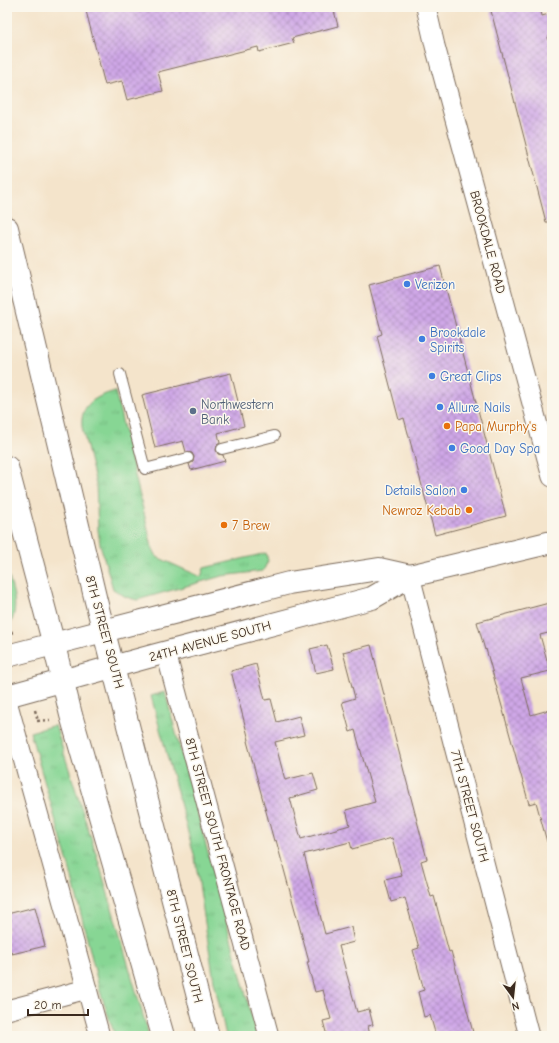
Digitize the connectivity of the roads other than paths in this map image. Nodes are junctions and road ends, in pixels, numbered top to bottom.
1 (426, 7) edge
2 (7, 228) edge
3 (120, 374) dead end
4 (274, 436) dead end
5 (222, 449) dead end
6 (188, 458) dead end
7 (7, 467) edge
8 (552, 477) edge
9 (552, 542) edge
10 (410, 576) junction
11 (104, 631) junction
12 (54, 645) junction
13 (166, 653) junction
14 (7, 656) edge
15 (114, 666) junction
16 (62, 680) junction
17 (7, 696) edge
18 (7, 701) edge
19 (87, 989) junction
20 (7, 1010) edge
21 (100, 1036) edge
22 (163, 1036) edge
23 (208, 1036) edge
24 (269, 1036) edge
25 (529, 1036) edge

1 - 8 street, BROOKDALE ROAD
2 - 11 main road, 8TH STREET SOUTH
3 - 6 lane
4 - 5 lane
7 - 12 main road
9 - 10 main road, 24TH AVENUE SOUTH
10 - 11 main road, 24TH AVENUE SOUTH
10 - 13 main road, 24TH AVENUE SOUTH
10 - 25 street, 7TH STREET SOUTH
11 - 12 main road, 24TH AVENUE SOUTH
11 - 15 main road, 8TH STREET SOUTH
12 - 14 main road, 24TH AVENUE SOUTH
12 - 16 main road
13 - 15 main road, 24TH AVENUE SOUTH
13 - 24 street, 8TH STREET SOUTH FRONTAGE ROAD
15 - 16 main road, 24TH AVENUE SOUTH
15 - 23 main road, 8TH STREET SOUTH
16 - 17 main road, 24TH AVENUE SOUTH
16 - 22 main road
18 - 19 street
19 - 20 street
19 - 21 street

